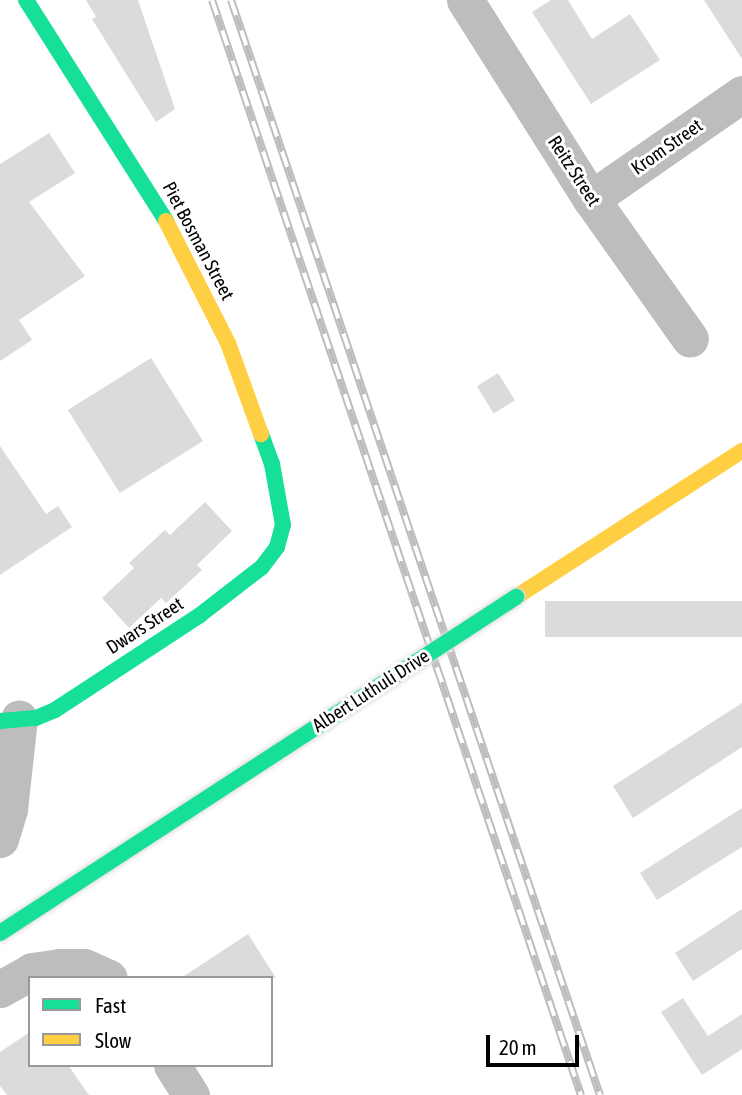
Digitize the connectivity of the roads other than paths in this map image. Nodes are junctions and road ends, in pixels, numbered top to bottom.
1 (26, 0) edge
2 (465, 0) edge
3 (742, 94) edge
4 (591, 199) junction
5 (690, 339) dead end
6 (742, 451) edge
7 (283, 525) joint
8 (10, 720) edge
9 (0, 839) edge
10 (0, 933) edge
11 (105, 976) edge
12 (3, 987) edge
13 (173, 1067) edge
14 (191, 1095) edge

1 - 7 street, Piet Bosman Street
2 - 4 street, Reitz Street
3 - 4 street, Krom Street
4 - 5 street, Reitz Street
6 - 10 street, Albert Luthuli Drive, bridge
7 - 8 street, Dwars Street
8 - 9 street
11 - 12 street
13 - 14 street

